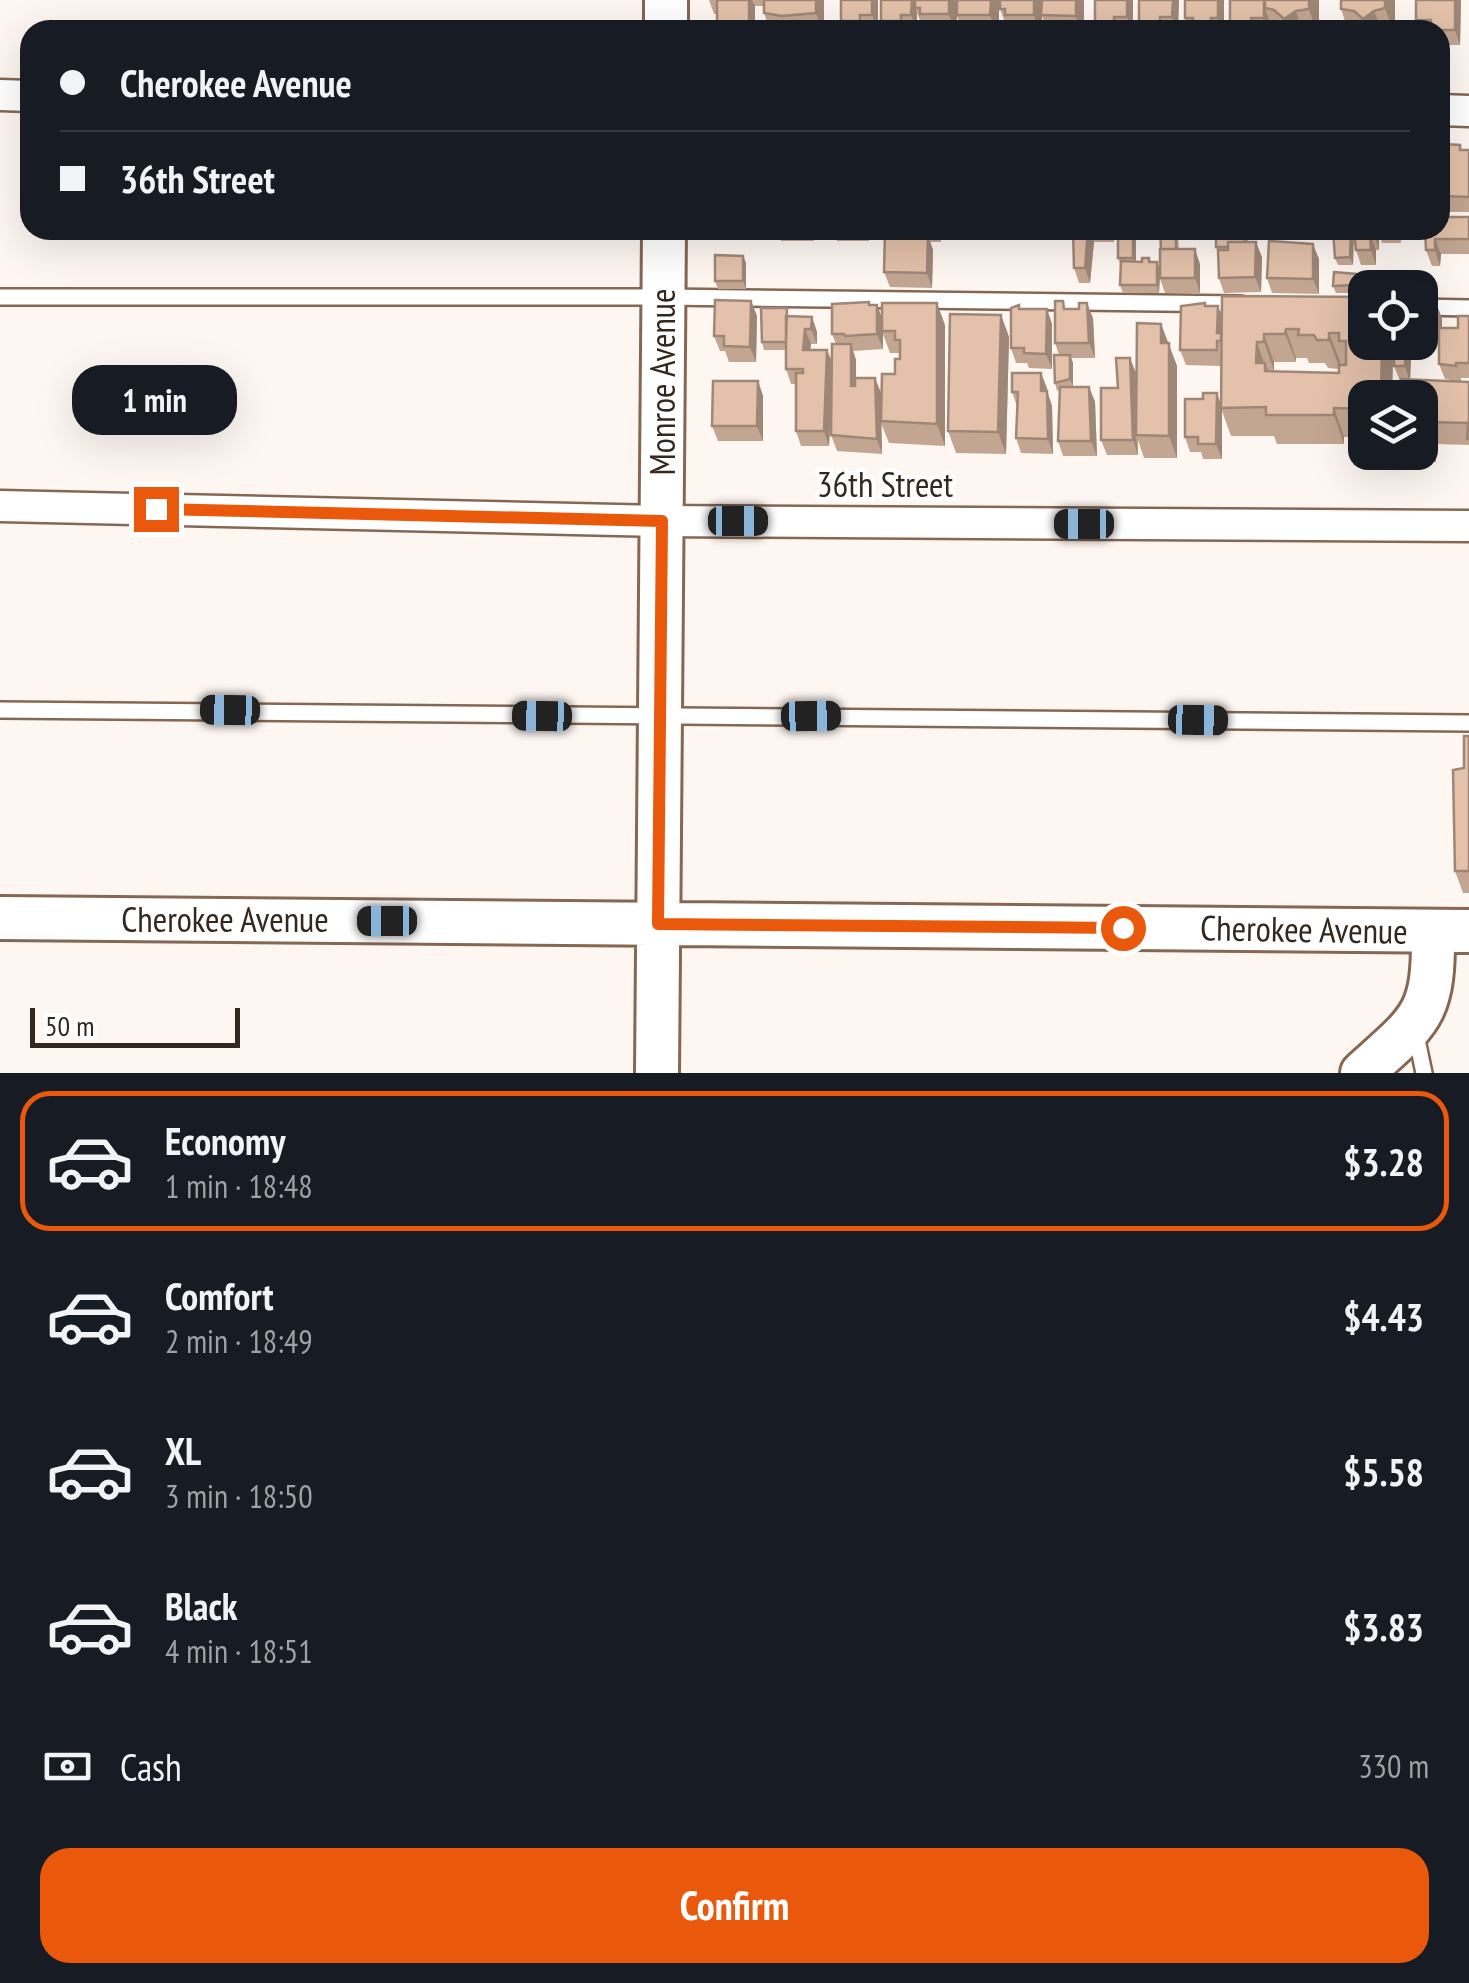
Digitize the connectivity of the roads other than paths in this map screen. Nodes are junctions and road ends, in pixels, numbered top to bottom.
1 (664, 240) edge
2 (0, 297) edge
3 (663, 297) junction
4 (1250, 304) edge
5 (1438, 308) edge
6 (1469, 308) edge
7 (0, 506) edge
8 (662, 521) junction
9 (1469, 526) edge
10 (0, 710) edge
11 (660, 718) junction
12 (1469, 723) edge
13 (0, 918) edge
14 (658, 924) junction
15 (1451, 931) edge
16 (1414, 1026) junction
17 (657, 1073) edge
18 (1362, 1073) edge
19 (1424, 1073) edge

1 - 3 street, Monroe Avenue
2 - 3 lane
3 - 4 lane
3 - 8 street, Monroe Avenue
5 - 6 lane
7 - 8 street, 36th Street
8 - 9 street, 36th Street
8 - 11 street, Monroe Avenue
10 - 11 lane
11 - 12 lane
11 - 14 street, Monroe Avenue
13 - 14 street, Cherokee Avenue
14 - 15 street, Cherokee Avenue
14 - 17 street, Monroe Avenue
15 - 16 street
16 - 18 street
16 - 19 lane

